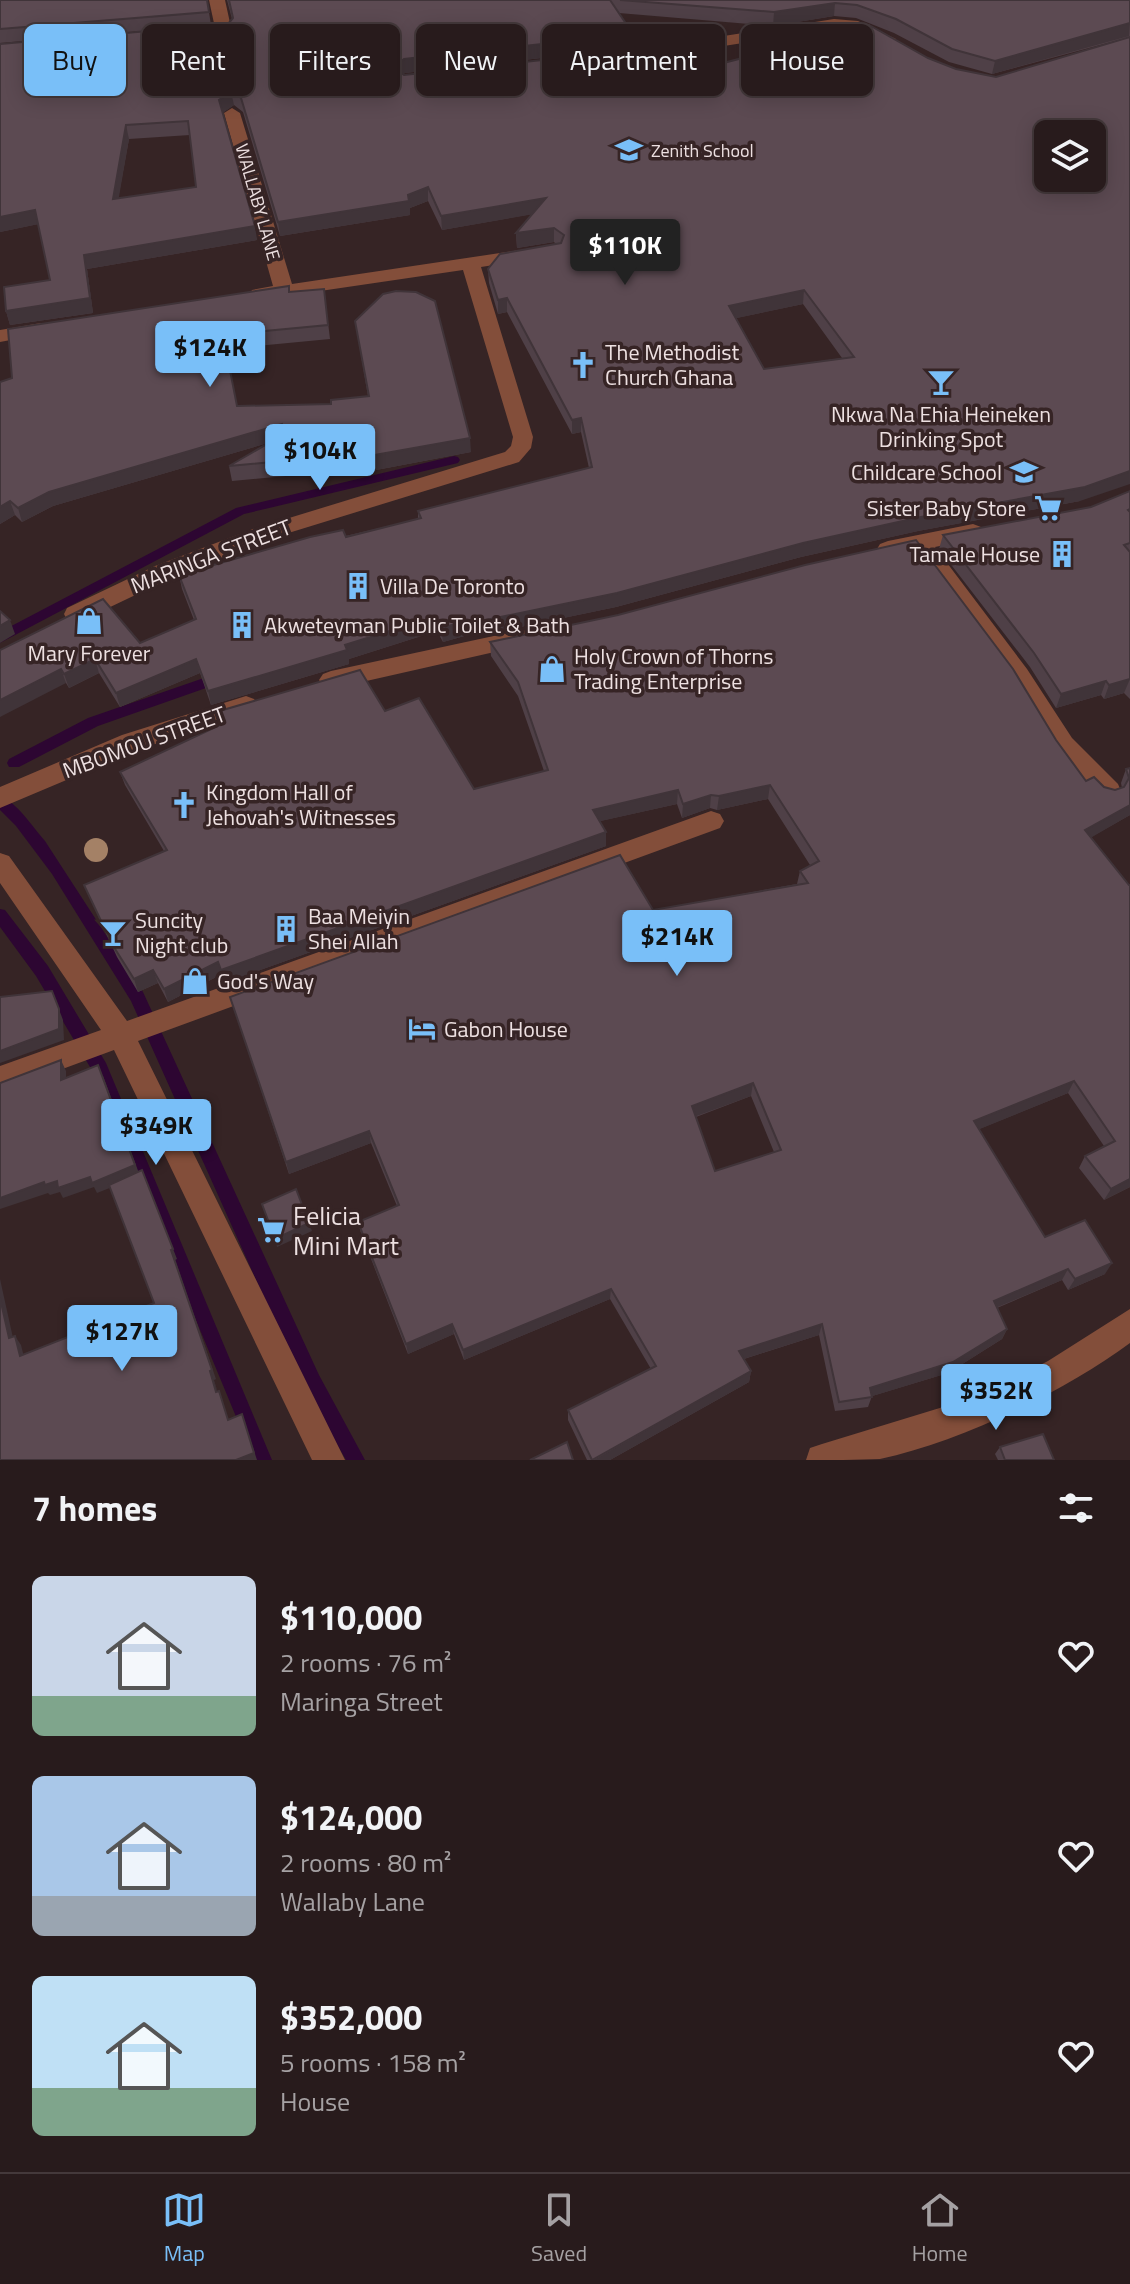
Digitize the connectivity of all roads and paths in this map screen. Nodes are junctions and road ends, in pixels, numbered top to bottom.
1 (217, 0) edge
2 (222, 24) edge
3 (725, 40) edge
4 (898, 46) edge
5 (232, 113) dead end
6 (540, 253) edge
7 (471, 264) junction
8 (284, 290) junction
9 (237, 298) edge
10 (63, 326) edge
11 (0, 336) edge
12 (995, 528) edge
13 (919, 542) junction
14 (873, 553) edge
15 (53, 626) edge
16 (541, 634) edge
17 (313, 685) edge
18 (268, 698) edge
19 (1109, 791) edge
20 (0, 798) edge
21 (711, 821) dead end
22 (0, 863) edge
23 (120, 1034) junction
24 (0, 1079) edge
25 (1130, 1324) edge
26 (329, 1460) edge
27 (822, 1460) edge

1 - 2 street
3 - 4 street
5 - 8 street, WALLABY LANE
6 - 7 street
7 - 8 street
7 - 15 street, MARINGA STREET
8 - 9 street
10 - 11 street
12 - 13 street
13 - 14 street
13 - 19 street
16 - 17 street
18 - 20 street, MBOMOU STREET
21 - 23 street
22 - 23 street
23 - 24 street
23 - 26 street
25 - 27 street

